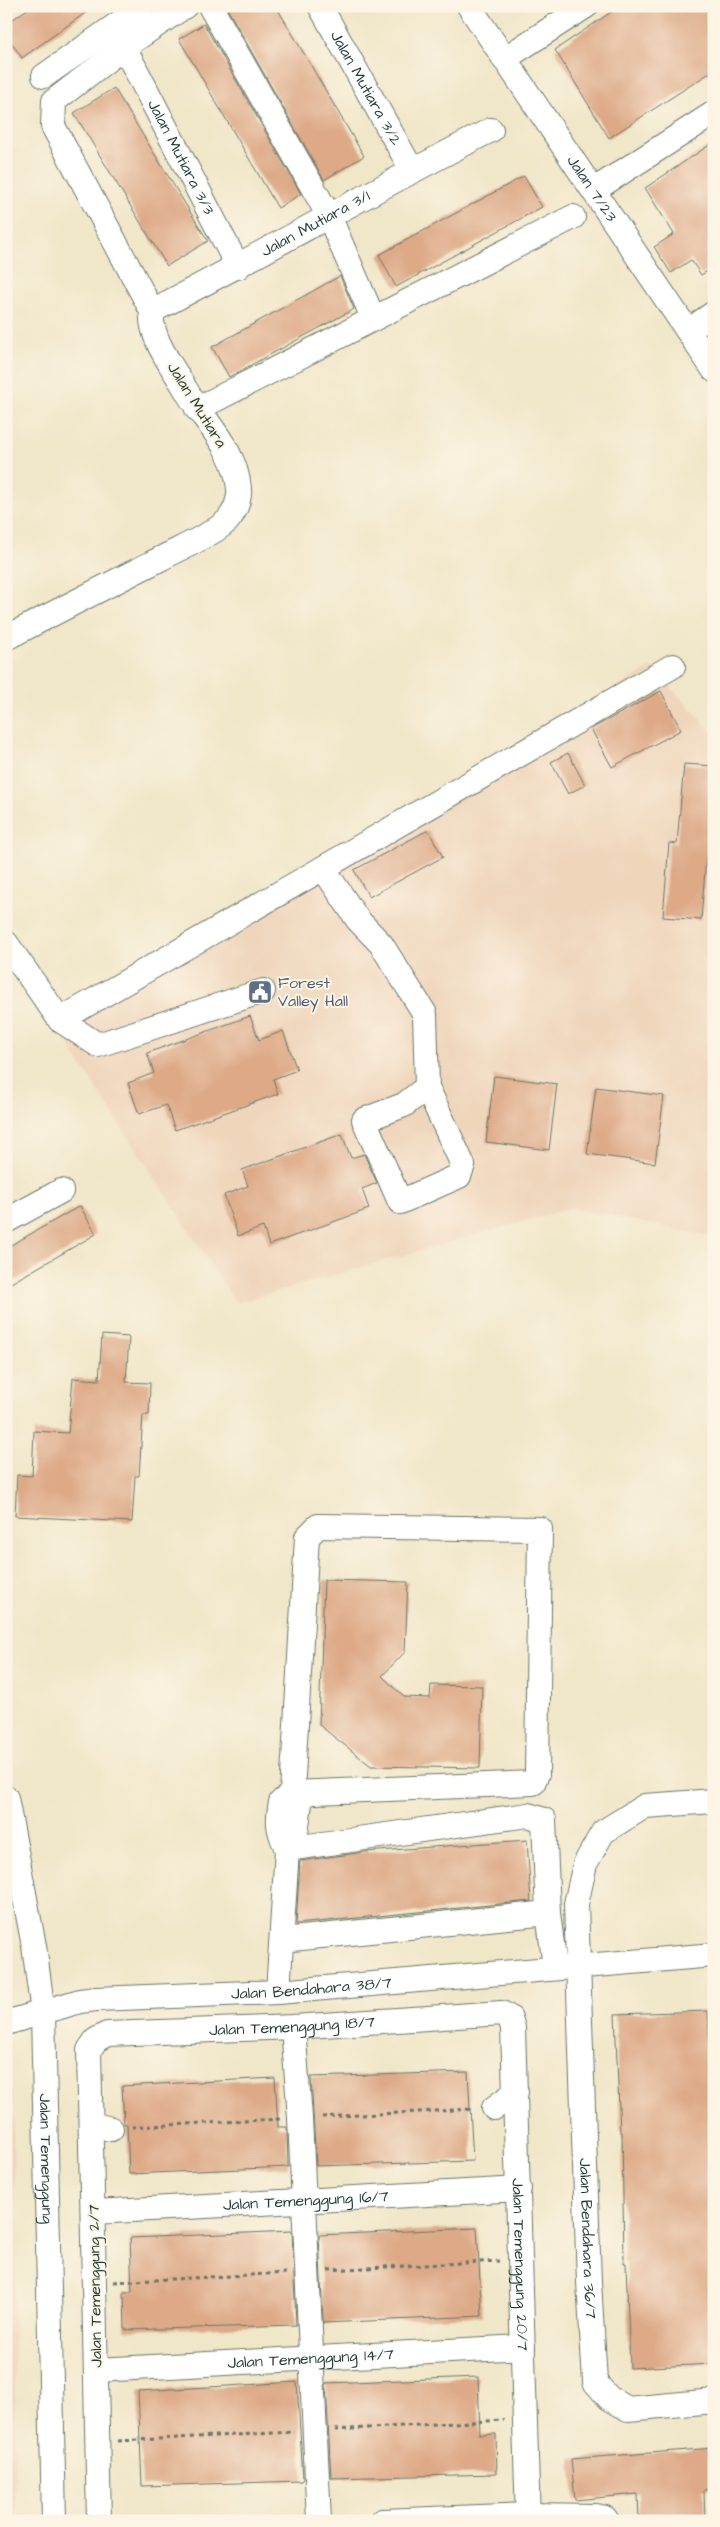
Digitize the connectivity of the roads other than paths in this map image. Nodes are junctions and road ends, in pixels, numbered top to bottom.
1 (143, 6) edge
2 (185, 6) edge
3 (210, 6) edge
4 (320, 6) edge
5 (469, 6) edge
6 (586, 6) edge
7 (124, 48) junction
8 (504, 59) junction
9 (44, 76) dead end
10 (714, 113) edge
11 (491, 130) dead end
12 (412, 170) junction
13 (594, 190) junction
14 (329, 216) junction
15 (573, 217) dead end
16 (238, 267) junction
17 (714, 313) edge
18 (152, 317) junction
19 (373, 318) junction
20 (688, 330) junction
21 (714, 370) edge
22 (197, 409) junction
23 (6, 638) edge
24 (673, 666) dead end
25 (323, 868) junction
26 (6, 943) edge
27 (263, 991) dead end
28 (60, 1020) junction
29 (427, 1087) junction
30 (61, 1191) dead end
31 (6, 1221) edge
32 (292, 1793) junction
33 (6, 1798) edge
34 (714, 1802) edge
35 (287, 1849) junction
36 (548, 1912) junction
37 (282, 1940) junction
38 (714, 1955) edge
39 (580, 1966) junction
40 (555, 1967) junction
41 (278, 1992) junction
42 (43, 2013) junction
43 (502, 2013) joint
44 (6, 2023) edge
45 (293, 2027) junction
46 (90, 2050) joint
47 (516, 2092) junction
48 (494, 2108) dead end
49 (518, 2189) junction
50 (302, 2201) junction
51 (94, 2212) junction
52 (524, 2347) junction
53 (310, 2358) junction
54 (97, 2370) junction
55 (714, 2401) edge
56 (528, 2518) edge
57 (54, 2521) edge
58 (99, 2521) edge
59 (319, 2521) edge
60 (382, 2521) edge
61 (607, 2521) edge

1 - 9 street
2 - 7 street
3 - 14 street
4 - 12 street, Jalan Mutiara 3/2
5 - 8 street, Jalan 7/23
6 - 8 street
7 - 16 street, Jalan Mutiara 3/3
7 - 18 street, Jalan Mutiara
8 - 13 street, Jalan 7/23
10 - 13 street
11 - 12 street, Jalan Mutiara 3/1
12 - 14 street, Jalan Mutiara 3/1
13 - 20 street, Jalan 7/23
14 - 16 street, Jalan Mutiara 3/1
14 - 19 street
15 - 19 street
16 - 18 street, Jalan Mutiara 3/1
17 - 20 street
18 - 22 street, Jalan Mutiara
19 - 22 street
20 - 21 street, Jalan 7/23
22 - 23 street, Jalan Mutiara
24 - 25 street
25 - 28 street
25 - 29 street
26 - 28 street
27 - 28 street
29 - 29 street
30 - 31 street
32 - 32 street
32 - 35 street
33 - 42 street, Jalan Temenggung
34 - 39 street, Jalan Bendahara 36/7
35 - 36 street
35 - 37 street
36 - 37 street
36 - 40 street
37 - 41 street
38 - 39 street, Jalan Bendahara 38/7
39 - 40 street, Jalan Bendahara 38/7
39 - 55 street, Jalan Bendahara 36/7
40 - 41 street, Jalan Bendahara 38/7
41 - 42 street, Jalan Bendahara 38/7
42 - 44 street, Jalan Bendahara 38/7
42 - 57 street, Jalan Temenggung
43 - 45 street, Jalan Temenggung 18/7
43 - 47 street, Jalan Temenggung 20/7
45 - 46 street, Jalan Temenggung 18/7
45 - 50 street
46 - 51 street, Jalan Temenggung 2/7
47 - 48 street
47 - 49 street, Jalan Temenggung 20/7
49 - 50 street, Jalan Temenggung 16/7
49 - 52 street, Jalan Temenggung 20/7
50 - 51 street, Jalan Temenggung 16/7
50 - 53 street
51 - 54 street, Jalan Temenggung 2/7
52 - 53 street, Jalan Temenggung 14/7
52 - 56 street, Jalan Temenggung 20/7
53 - 54 street, Jalan Temenggung 14/7
53 - 59 street
54 - 58 street, Jalan Temenggung 2/7
56 - 60 street
56 - 61 street

